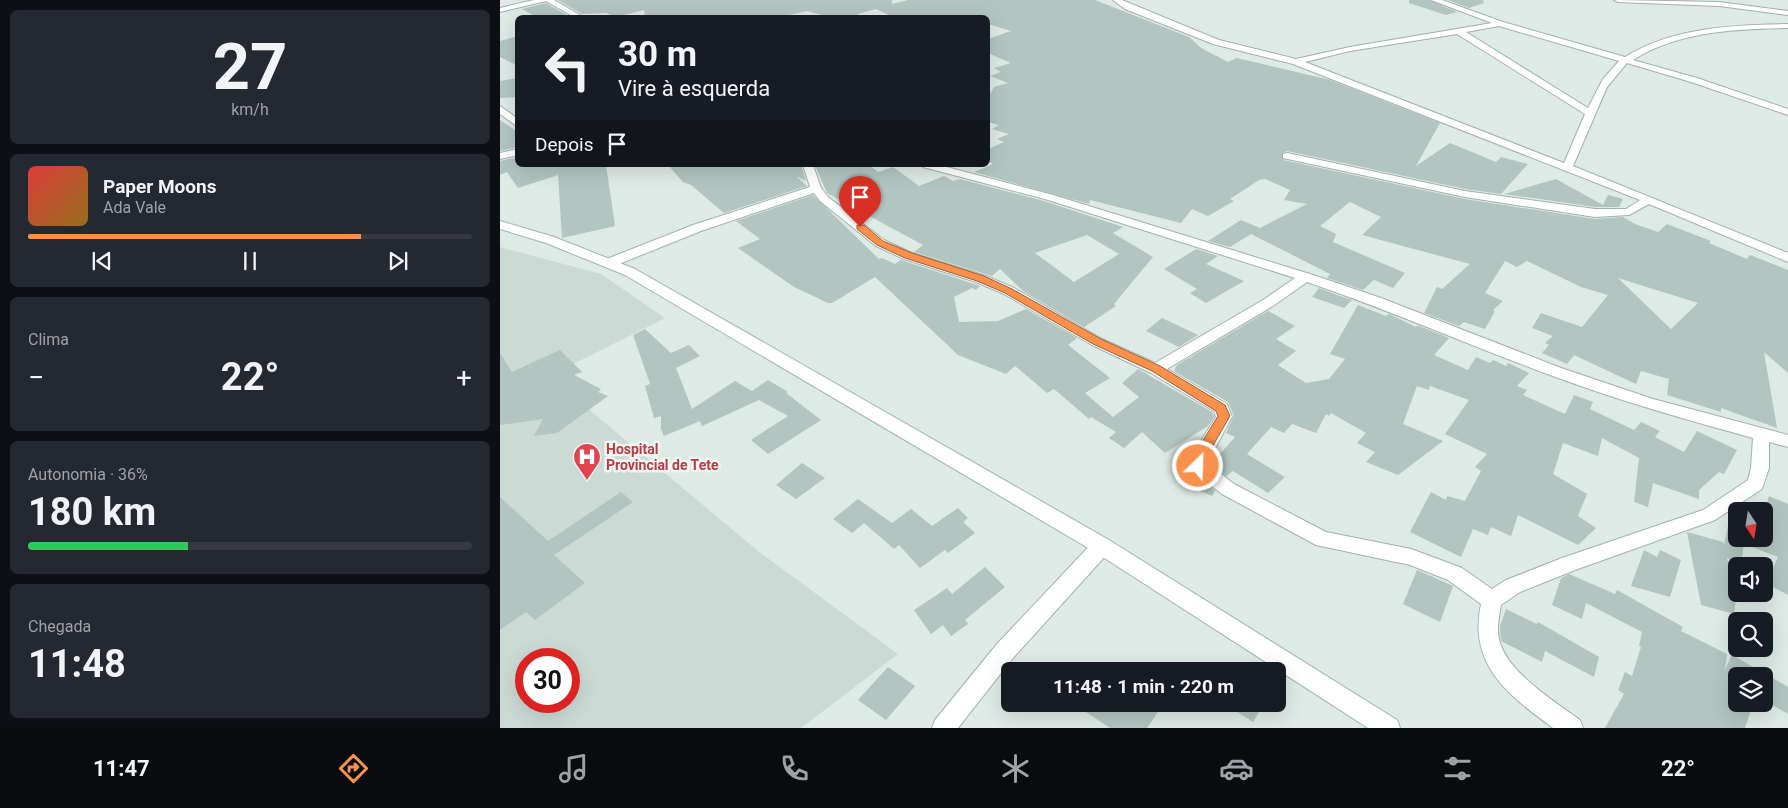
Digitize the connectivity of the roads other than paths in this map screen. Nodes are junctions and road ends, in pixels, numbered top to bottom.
1 (543, 0) edge
2 (549, 0) edge
3 (1117, 0) edge
4 (1435, 0) edge
5 (1618, 0) edge
6 (500, 10) edge
7 (1788, 13) edge
8 (576, 15) edge
9 (1500, 24) junction
10 (1788, 26) edge
11 (1460, 32) junction
12 (1627, 60) junction
13 (1296, 62) junction
14 (500, 109) edge
15 (1788, 112) edge
16 (1590, 113) junction
17 (515, 122) edge
18 (515, 153) edge
19 (500, 156) edge
20 (1287, 156) dead end
21 (809, 167) edge
22 (936, 167) edge
23 (1567, 167) junction
24 (816, 189) junction
25 (1647, 200) junction
26 (500, 225) edge
27 (1788, 258) edge
28 (609, 263) junction
29 (1305, 277) junction
30 (1156, 368) junction
31 (1761, 436) junction
32 (1788, 442) edge
33 (1102, 546) junction
34 (1492, 600) junction
35 (943, 728) edge
36 (1389, 728) edge
37 (1572, 728) edge

1 - 6 street
2 - 8 street
3 - 13 street
4 - 9 street
5 - 7 street
9 - 11 street
9 - 12 street
10 - 12 street
11 - 13 street
11 - 16 street
12 - 15 street
12 - 16 street
13 - 23 street
14 - 17 street
16 - 23 street
18 - 19 street
20 - 25 street
21 - 24 street
22 - 29 street
23 - 25 street
24 - 28 street
24 - 30 street
25 - 27 street
26 - 28 street
28 - 33 street
29 - 30 street
29 - 31 street
30 - 34 street
31 - 32 street
31 - 34 street
33 - 35 street
33 - 36 street
34 - 37 street

